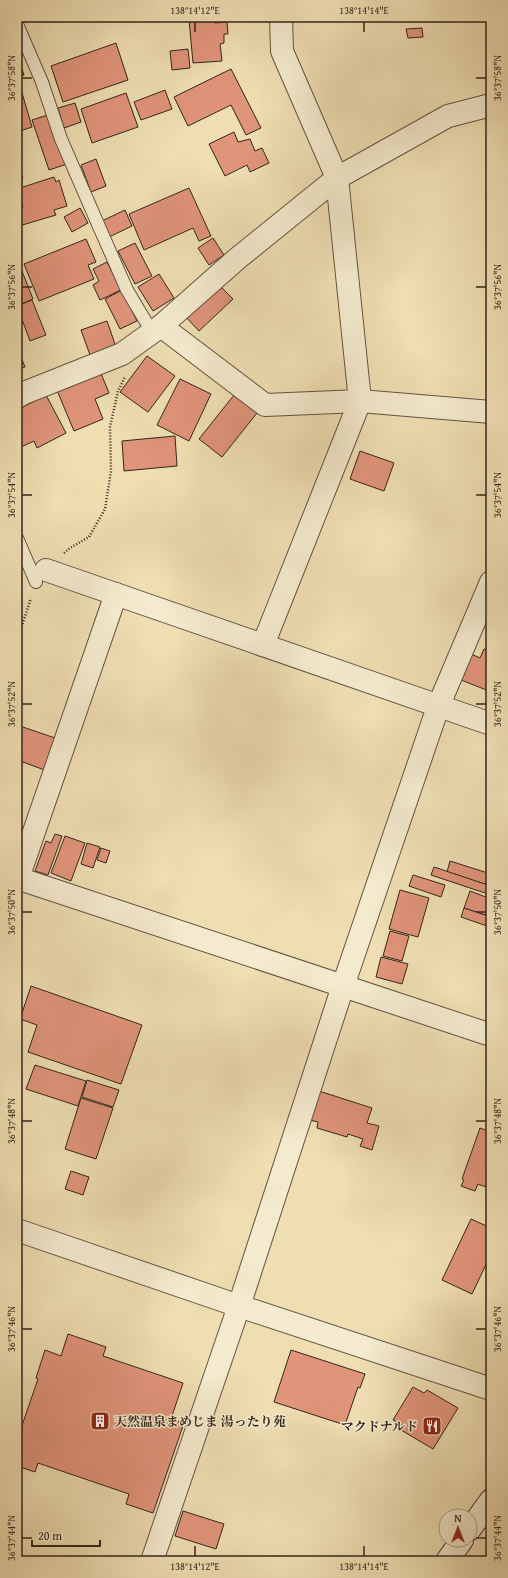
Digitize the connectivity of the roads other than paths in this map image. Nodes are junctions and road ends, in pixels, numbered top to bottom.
1 (281, 17) edge
2 (17, 24) edge
3 (491, 106) edge
4 (337, 178) junction
5 (156, 329) junction
6 (17, 398) edge
7 (360, 401) junction
8 (491, 412) edge
9 (17, 538) edge
10 (41, 576) joint
11 (491, 582) edge
12 (116, 594) junction
13 (263, 645) junction
14 (438, 707) junction
15 (491, 724) edge
16 (17, 879) edge
17 (343, 986) junction
18 (491, 1035) edge
19 (17, 1230) edge
20 (239, 1306) junction
21 (491, 1389) edge
22 (491, 1500) edge
23 (478, 1518) edge
24 (456, 1548) edge
25 (152, 1561) edge
26 (447, 1561) edge

1 - 4 street
2 - 5 lane
3 - 4 street
4 - 5 street
4 - 7 street
5 - 6 street
5 - 7 street
7 - 8 street
7 - 13 street
9 - 10 lane
10 - 12 street
11 - 14 street
12 - 13 street
12 - 16 street
13 - 14 street
14 - 15 street
14 - 17 street
16 - 17 street
17 - 18 street
17 - 20 street
19 - 20 street
20 - 21 street
20 - 25 street
22 - 23 street
24 - 26 street

